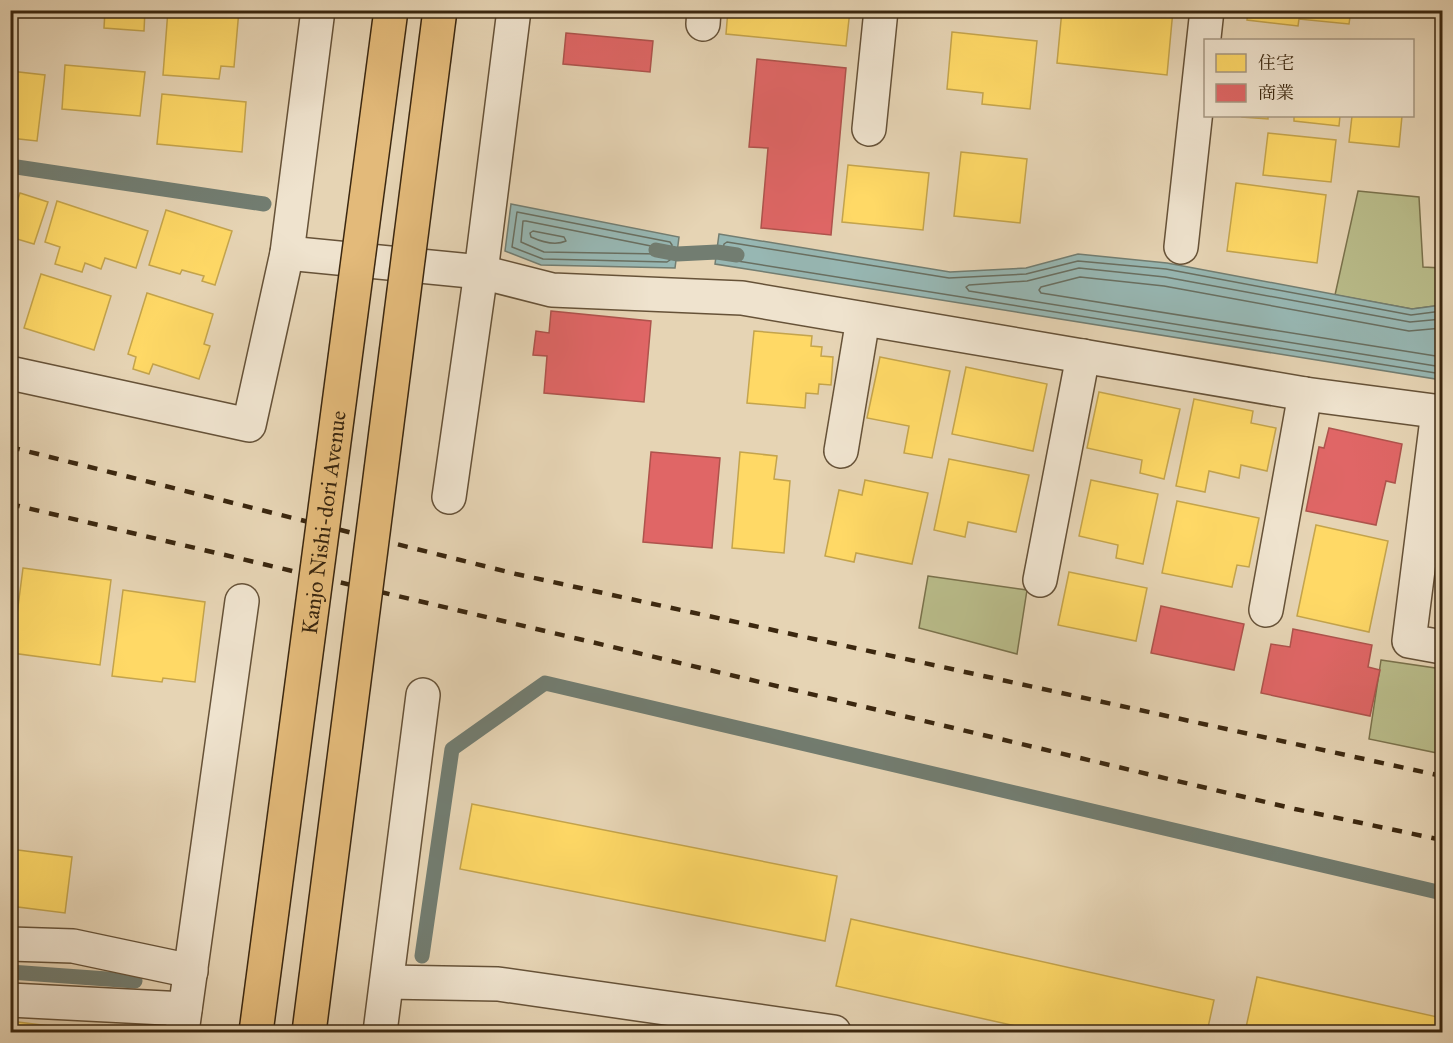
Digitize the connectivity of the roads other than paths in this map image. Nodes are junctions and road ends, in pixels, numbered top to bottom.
1 (318, 10) edge
2 (391, 10) edge
3 (440, 10) edge
4 (514, 10) edge
5 (881, 10) edge
6 (1207, 10) edge
7 (869, 129) dead end
8 (1181, 247) dead end
9 (287, 253) junction
10 (481, 272) junction
11 (863, 319) junction
12 (1083, 356) junction
13 (10, 373) edge
14 (1305, 394) junction
15 (1440, 412) edge
16 (841, 451) dead end
17 (449, 497) dead end
18 (1040, 580) dead end
19 (242, 601) dead end
20 (1266, 610) dead end
21 (1443, 646) edge
22 (423, 695) dead end
23 (10, 944) edge
24 (191, 971) junction
25 (387, 982) junction
26 (10, 1000) edge
27 (183, 1021) edge
28 (256, 1032) edge
29 (309, 1032) edge
30 (380, 1032) edge
31 (834, 1032) edge

1 - 9 street
2 - 28 highway, Kanjo Nishi-dori Avenue, bridge
3 - 29 highway, bridge
4 - 10 street
5 - 7 street
6 - 8 street
9 - 10 street
9 - 13 street
10 - 11 street
10 - 17 street
11 - 12 street
11 - 16 street
12 - 14 street
12 - 18 street
14 - 15 street
14 - 20 street
15 - 21 street
19 - 24 street
22 - 25 street
23 - 24 street
24 - 27 street
25 - 30 street
25 - 31 street
26 - 27 street

